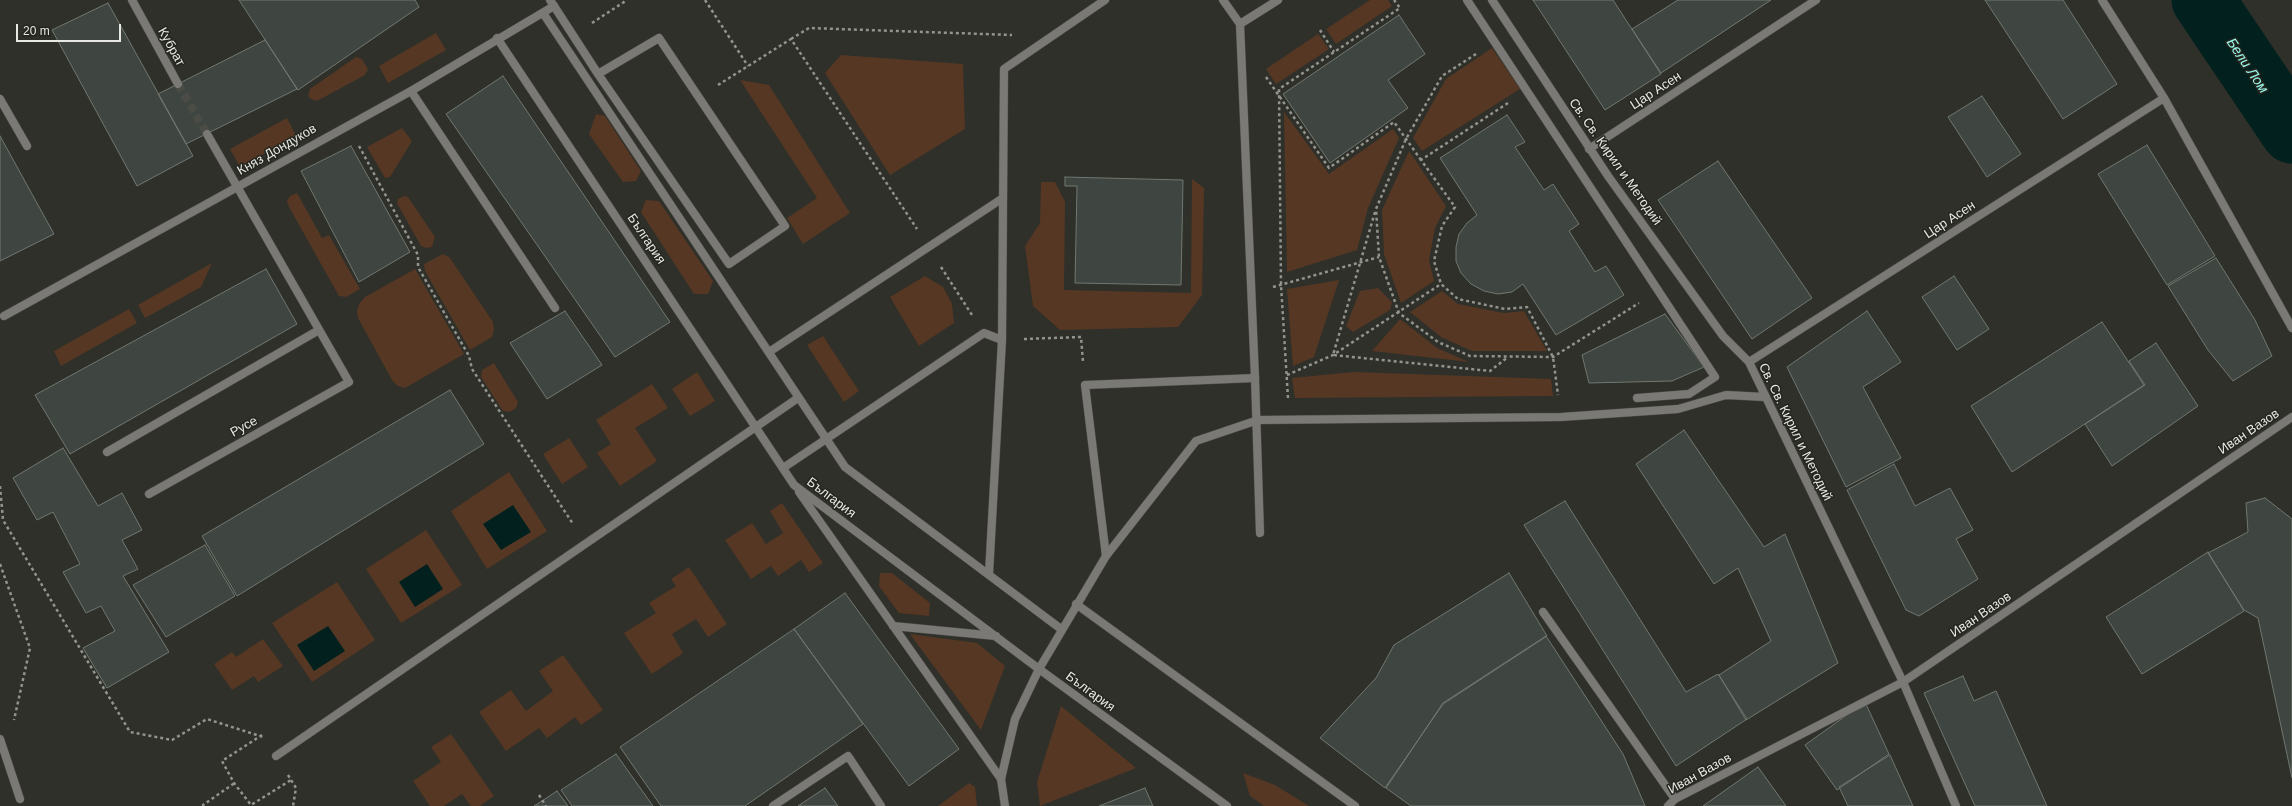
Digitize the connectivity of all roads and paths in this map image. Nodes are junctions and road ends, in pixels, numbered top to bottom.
1 (132, 0) edge
2 (627, 0) edge
3 (705, 0) edge
4 (1105, 0) edge
5 (1223, 0) edge
6 (1278, 0) edge
7 (1394, 0) edge
8 (1467, 0) edge
9 (1492, 0) edge
10 (1816, 0) edge
11 (2102, 0) edge
12 (552, 3) edge
13 (543, 13) junction
14 (1240, 24) junction
15 (1320, 30) dead end
16 (573, 35) junction
17 (1014, 35) dead end
18 (497, 38) junction
19 (791, 39) junction
20 (1495, 42) junction
21 (1334, 52) junction
22 (748, 66) junction
23 (598, 74) junction
24 (1266, 76) dead end
25 (178, 84) tunnel mouth
26 (411, 91) junction
27 (1527, 91) junction
28 (1279, 95) junction
29 (699, 97) junction
30 (2164, 98) junction
31 (0, 99) edge
32 (348, 124) junction
33 (207, 134) tunnel mouth
34 (1406, 139) junction
35 (27, 146) dead end
36 (1589, 149) junction
37 (1421, 160) junction
38 (238, 186) junction
39 (1003, 198) junction
40 (1376, 209) junction
41 (929, 247) junction
42 (1380, 257) junction
43 (1360, 263) junction
44 (1441, 284) junction
45 (1281, 285) junction
46 (1251, 292) junction
47 (1659, 292) junction
48 (555, 308) dead end
49 (1399, 313) junction
50 (4, 316) dead end
51 (2292, 328) edge
52 (319, 330) junction
53 (984, 334) junction
54 (1002, 340) junction
55 (769, 352) junction
56 (1333, 355) junction
57 (1509, 356) junction
58 (1554, 357) junction
59 (1749, 362) junction
60 (1287, 375) junction
61 (1255, 378) junction
62 (1085, 385) junction
63 (1765, 397) junction
64 (798, 398) junction
65 (1637, 398) dead end
66 (1288, 404) dead end
67 (1561, 417) junction
68 (2292, 418) edge
69 (1258, 420) junction
70 (756, 427) junction
71 (826, 439) junction
72 (107, 452) dead end
73 (783, 468) junction
74 (794, 485) junction
75 (0, 486) edge
76 (149, 494) dead end
77 (1260, 533) dead end
78 (586, 544) junction
79 (1106, 556) junction
80 (0, 564) edge
81 (989, 574) junction
82 (1076, 604) junction
83 (1543, 612) dead end
84 (893, 626) junction
85 (1061, 629) junction
86 (996, 636) junction
87 (1039, 669) junction
88 (1903, 682) junction
89 (16, 726) dead end
90 (262, 735) junction
91 (0, 739) edge
92 (276, 756) junction
93 (1001, 779) junction
94 (291, 780) junction
95 (235, 782) junction
96 (539, 796) dead end
97 (20, 799) dead end
98 (1675, 799) junction
99 (204, 806) edge
100 (293, 806) edge
101 (546, 806) edge
102 (773, 806) edge
103 (881, 806) edge
104 (1005, 806) edge
105 (1227, 806) edge
106 (1355, 806) edge
107 (1668, 806) edge
108 (1956, 806) edge

1 - 25 street, Кубрат
2 - 16 path
3 - 22 path
4 - 39 street
5 - 14 street
6 - 14 street
7 - 21 path
8 - 20 street
9 - 36 street, Св. Св. Кирил и Методий
10 - 36 street, Цар Асен
11 - 30 street
12 - 13 street, Княз Дондуков
12 - 16 street
13 - 18 street, Княз Дондуков
13 - 55 street
14 - 46 street
15 - 21 path
16 - 23 street
17 - 19 path
18 - 26 street, Княз Дондуков
18 - 70 street, България
19 - 22 path
19 - 41 path
20 - 27 street
20 - 34 path
21 - 28 path
22 - 29 path
23 - 29 street
23 - 29 street
24 - 28 path
26 - 32 street, Княз Дондуков
26 - 48 street
27 - 37 path
27 - 47 street
28 - 34 path
28 - 45 path
30 - 51 street
30 - 59 street, Цар Асен
31 - 35 street
32 - 38 street, Княз Дондуков
32 - 78 path
33 - 38 street
34 - 37 path
34 - 40 path
36 - 59 street, Св. Св. Кирил и Методий
37 - 44 path
38 - 50 street, Княз Дондуков
38 - 52 street
39 - 41 street
39 - 54 street
40 - 42 path
40 - 43 path
41 - 53 path
41 - 55 street
42 - 43 path
42 - 49 path
43 - 45 path
43 - 56 path
44 - 49 path
44 - 58 path
45 - 46 path
45 - 60 path
46 - 61 street
47 - 58 path
47 - 65 street
49 - 56 path
49 - 57 path
52 - 72 street
52 - 76 street, Русе
53 - 54 street
53 - 71 street
54 - 62 path
54 - 81 street
55 - 64 street
56 - 57 path
56 - 60 path
57 - 58 path
58 - 67 path
59 - 63 street, Св. Св. Кирил и Методий
60 - 66 path
61 - 62 street
61 - 69 street
62 - 79 street
63 - 67 street
63 - 88 street, Св. Св. Кирил и Методий
64 - 70 street
64 - 71 street
67 - 69 street
68 - 88 street, Иван Вазов
69 - 77 street
69 - 79 street
70 - 73 street, България
70 - 78 street
71 - 73 street
71 - 81 street
73 - 74 street, България
74 - 84 street
74 - 86 street, България
75 - 90 path
78 - 92 street
79 - 82 street
80 - 89 path
81 - 85 street
82 - 85 street
82 - 106 street
83 - 98 street
84 - 86 street
84 - 93 street
85 - 87 street
86 - 87 street, България
87 - 93 street
87 - 105 street, България
88 - 98 street, Иван Вазов
88 - 108 street, Св. Св. Кирил и Методий
90 - 92 path
90 - 95 path
91 - 97 street
92 - 94 path
93 - 104 street
94 - 95 path
94 - 100 path
95 - 99 path
96 - 101 path
98 - 107 street, Иван Вазов
102 - 103 street

